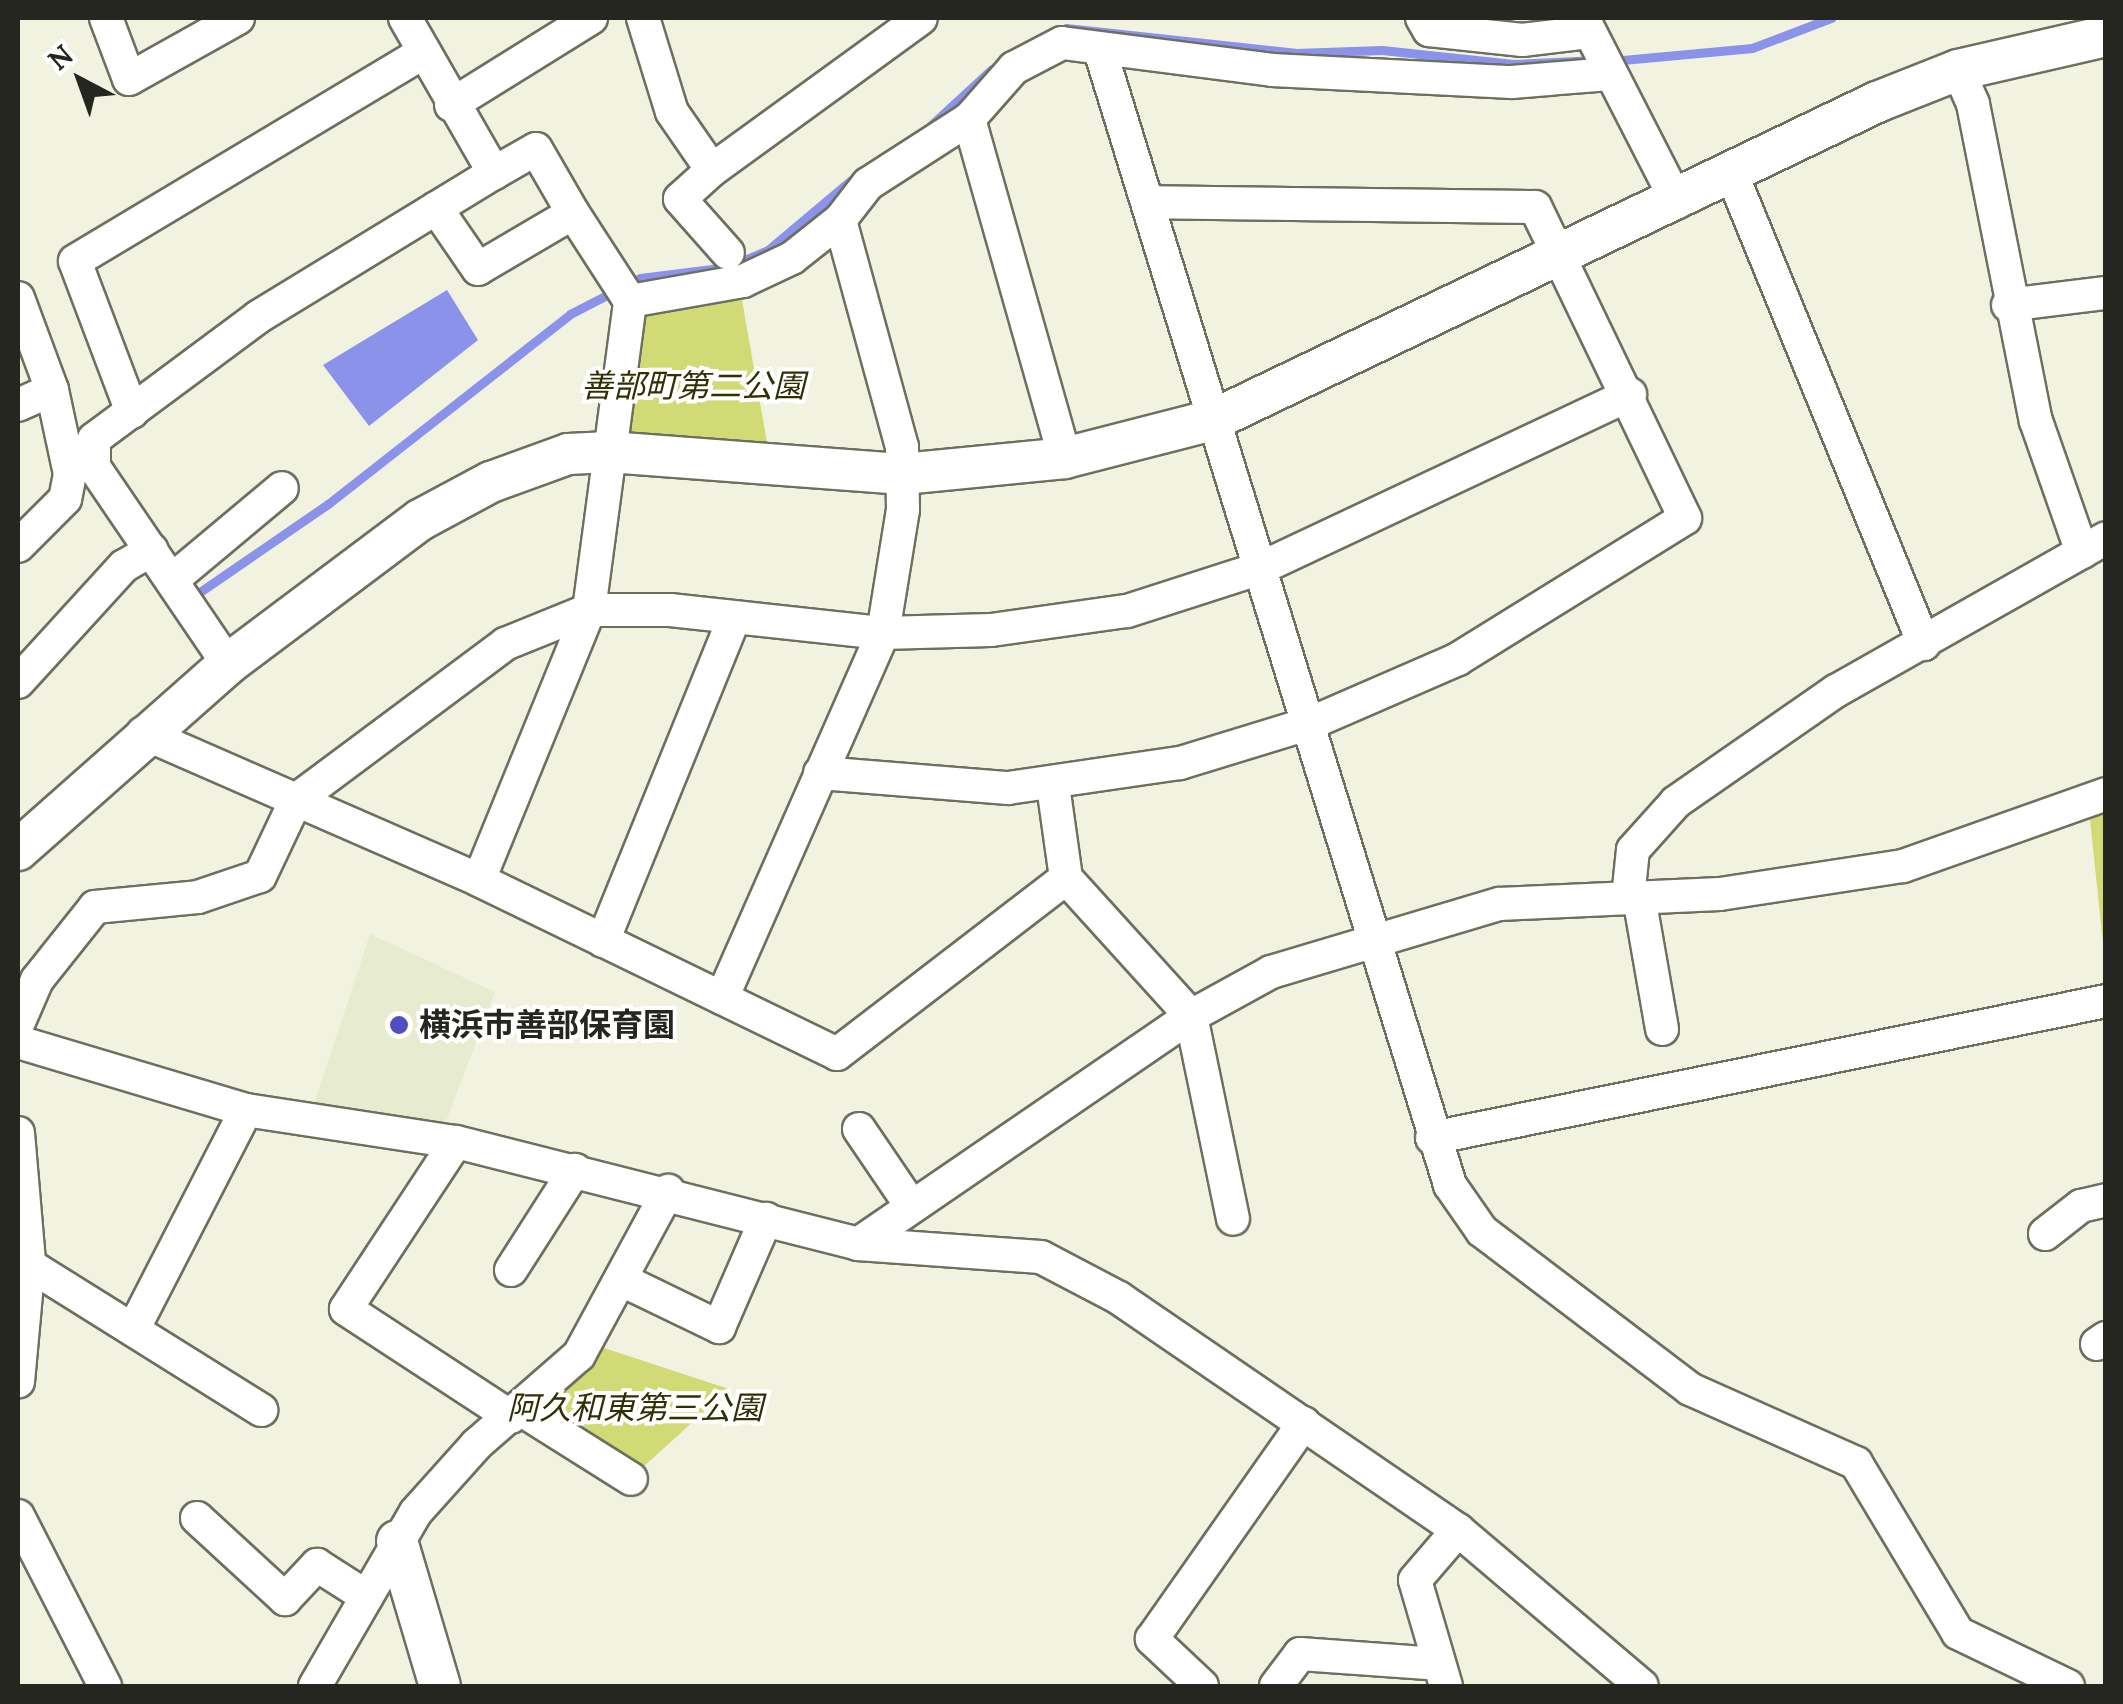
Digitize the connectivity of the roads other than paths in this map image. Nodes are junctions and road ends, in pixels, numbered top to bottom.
1 (106, 18) edge
2 (238, 18) edge
3 (405, 18) edge
4 (591, 18) edge
5 (643, 18) edge
6 (921, 18) edge
7 (1422, 18) edge
8 (1586, 25) edge
9 (2106, 36) edge
10 (1100, 50) junction
11 (424, 52) junction
12 (1958, 70) junction
13 (1610, 74) junction
14 (451, 104) junction
15 (969, 119) junction
16 (712, 170) junction
17 (494, 172) junction
18 (1730, 172) junction
19 (1148, 202) junction
20 (1677, 202) junction
21 (436, 208) junction
22 (573, 213) junction
23 (840, 220) junction
24 (728, 253) dead end
25 (1562, 254) junction
26 (2106, 293) edge
27 (18, 298) edge
28 (630, 301) junction
29 (2008, 305) junction
30 (52, 390) junction
31 (1630, 394) junction
32 (18, 405) edge
33 (132, 412) junction
34 (1213, 420) junction
35 (608, 452) junction
36 (1065, 458) junction
37 (903, 474) junction
38 (282, 488) dead end
39 (2094, 545) edge
40 (18, 546) edge
41 (152, 550) junction
42 (1261, 568) junction
43 (172, 580) junction
44 (589, 610) junction
45 (733, 621) junction
46 (883, 633) junction
47 (1924, 644) junction
48 (228, 664) junction
49 (18, 682) edge
50 (1311, 722) junction
51 (143, 732) junction
52 (820, 773) junction
53 (1053, 786) junction
54 (2106, 794) edge
55 (296, 800) junction
56 (18, 850) edge
57 (1066, 878) junction
58 (478, 880) junction
59 (1634, 898) junction
60 (1371, 937) junction
61 (603, 940) junction
62 (722, 998) junction
63 (2106, 1001) edge
64 (1191, 1016) junction
65 (18, 1024) edge
66 (1662, 1030) dead end
67 (18, 1042) edge
68 (246, 1110) junction
69 (859, 1129) dead end
70 (18, 1133) edge
71 (1432, 1138) junction
72 (456, 1142) junction
73 (575, 1170) junction
74 (668, 1191) junction
75 (2106, 1200) edge
76 (912, 1207) junction
77 (766, 1219) junction
78 (1233, 1219) dead end
79 (2044, 1234) dead end
80 (858, 1244) junction
81 (23, 1259) edge
82 (511, 1270) dead end
83 (624, 1282) junction
84 (134, 1328) junction
85 (18, 1382) edge
86 (261, 1410) dead end
87 (516, 1413) junction
88 (1304, 1422) junction
89 (631, 1479) dead end
90 (18, 1516) edge
91 (196, 1518) dead end
92 (1458, 1530) junction
93 (397, 1541) junction
94 (368, 1597) junction
95 (1442, 1675) edge
96 (106, 1686) edge
97 (315, 1686) edge
98 (440, 1686) edge
99 (1202, 1686) edge
100 (1276, 1686) edge
101 (1642, 1686) edge
102 (2068, 1686) edge

1 - 2 street
3 - 11 street
4 - 14 street
5 - 16 street
6 - 16 street
7 - 8 street
8 - 13 street
9 - 12 street
10 - 13 street
10 - 15 street
10 - 19 street
11 - 14 street
11 - 33 street
12 - 18 street
12 - 29 street
13 - 20 street
14 - 17 street
15 - 23 street
15 - 36 street
16 - 24 street
17 - 21 street
17 - 22 street
18 - 20 street
18 - 47 street
19 - 25 street
19 - 34 street
20 - 25 street
21 - 22 street
21 - 33 street
22 - 28 street
23 - 28 street
23 - 37 street
25 - 31 street
25 - 34 street
26 - 29 street
27 - 30 street
28 - 35 street
29 - 39 street
30 - 32 street
30 - 40 street
31 - 42 street
31 - 50 street
33 - 41 street
34 - 36 street
34 - 42 street
35 - 37 street
35 - 44 street
35 - 48 street
36 - 37 street
37 - 46 street
38 - 43 street
39 - 47 street
41 - 43 street
41 - 49 street
42 - 46 street
42 - 50 street
43 - 48 street
44 - 45 street
44 - 55 street
44 - 58 street
45 - 46 street
45 - 61 street
46 - 52 street
47 - 59 street
48 - 51 street
50 - 53 street
50 - 60 street
51 - 55 street
51 - 56 street
52 - 53 street
52 - 62 street
53 - 57 street
54 - 59 street
55 - 58 street
55 - 65 street
57 - 62 street
57 - 64 street
58 - 61 street
59 - 60 street
59 - 66 street
60 - 64 street
60 - 71 street
61 - 62 street
63 - 71 street
64 - 76 street
64 - 78 street
67 - 68 street
68 - 72 street
68 - 84 street
69 - 76 street
70 - 81 street
71 - 102 street
72 - 73 street
72 - 87 street
73 - 74 street
73 - 82 street
74 - 77 street
74 - 83 street
75 - 79 street
76 - 80 street
77 - 80 street
77 - 83 street
80 - 88 street
81 - 84 street
81 - 85 street
83 - 87 street
84 - 86 street
87 - 89 street
87 - 93 street
88 - 92 street
88 - 99 street
90 - 96 street
91 - 94 street
92 - 95 street
92 - 101 street
93 - 94 street
93 - 98 street
94 - 97 street
95 - 100 street

